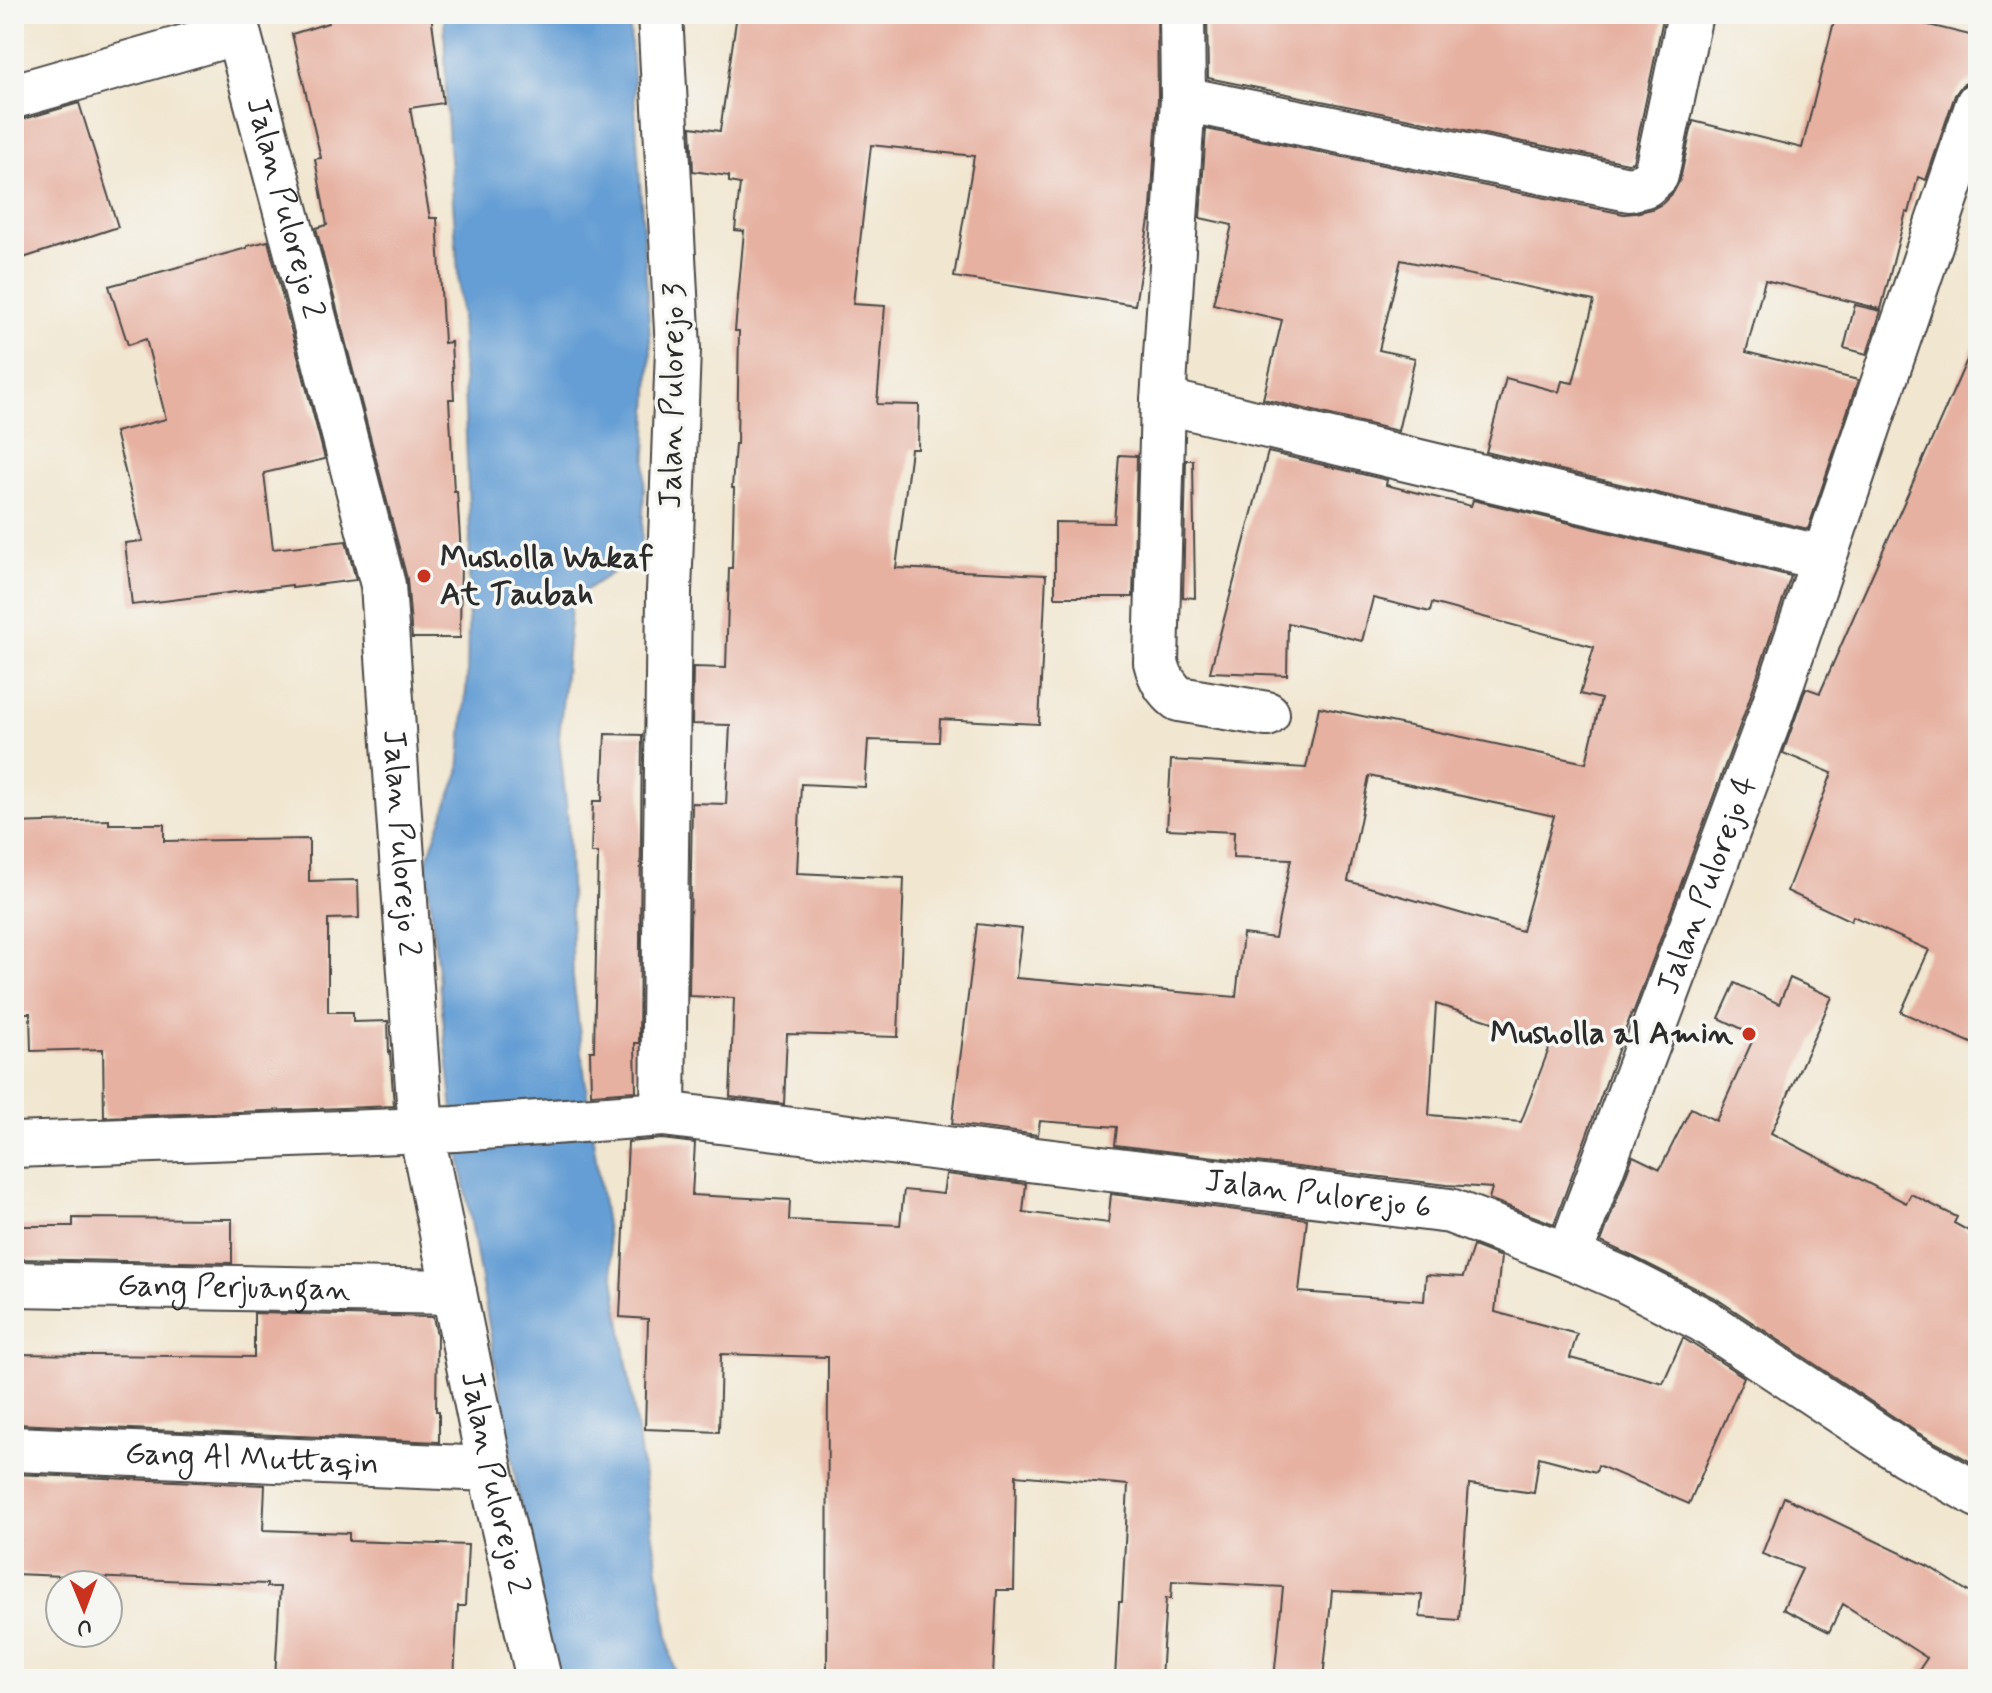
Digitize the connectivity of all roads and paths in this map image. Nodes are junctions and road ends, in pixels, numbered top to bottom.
1 (660, 14) edge
2 (1182, 14) edge
3 (1690, 14) edge
4 (234, 23) edge
5 (14, 96) edge
6 (1183, 99) junction
7 (1978, 104) edge
8 (1163, 401) junction
9 (1823, 558) junction
10 (1267, 714) dead end
11 (663, 1114) junction
12 (438, 1130) junction
13 (14, 1145) edge
14 (1569, 1256) junction
15 (14, 1284) edge
16 (454, 1292) junction
17 (14, 1449) edge
18 (490, 1469) junction
19 (1978, 1495) edge
20 (539, 1679) edge

1 - 11 street, Jalan Pulorejo 3
2 - 6 street
3 - 6 street
4 - 5 street
4 - 12 street, Jalan Pulorejo 2
6 - 8 street
7 - 9 street, Jalan Pulorejo 4
8 - 9 street
8 - 10 street
9 - 14 street, Jalan Pulorejo 4
11 - 12 street, Jalan Pulorejo 6
11 - 14 street, Jalan Pulorejo 6
12 - 13 street, Jalan Pulorejo 6
12 - 16 street, Jalan Pulorejo 2
14 - 19 street, Jalan Pulorejo 6
15 - 16 street, Gang Perjuangan
16 - 18 street, Jalan Pulorejo 2
17 - 18 street, Gang Al Muttaqin
18 - 20 street, Jalan Pulorejo 2

